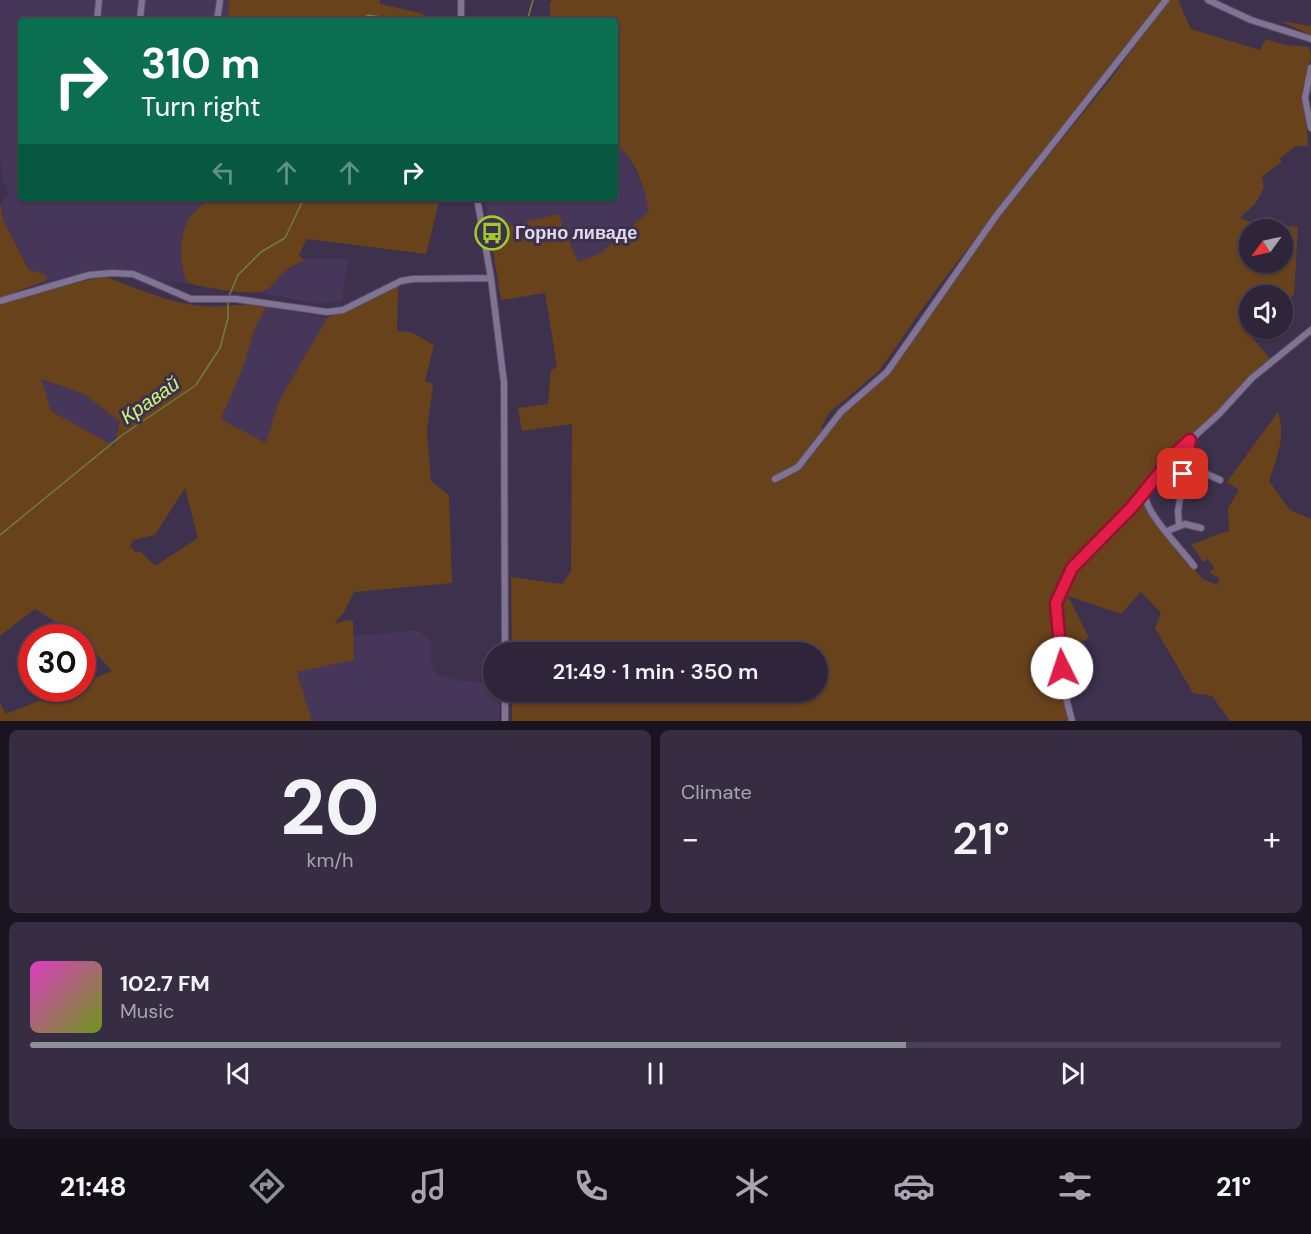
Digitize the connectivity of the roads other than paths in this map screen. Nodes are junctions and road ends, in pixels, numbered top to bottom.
1 (99, 0) edge
2 (142, 0) edge
3 (220, 0) edge
4 (461, 0) edge
5 (1166, 0) edge
6 (1208, 0) edge
7 (97, 18) edge
8 (140, 18) edge
9 (217, 18) edge
10 (461, 18) edge
11 (1311, 39) edge
12 (1311, 68) edge
13 (1311, 128) edge
14 (478, 201) edge
15 (491, 278) junction
16 (0, 301) edge
17 (1311, 330) edge
18 (1190, 440) junction
19 (1185, 461) junction
20 (775, 478) dead end
21 (1220, 480) dead end
22 (1145, 491) junction
23 (1179, 525) junction
24 (1201, 528) dead end
25 (1167, 531) junction
26 (1194, 566) dead end
27 (505, 642) edge
28 (505, 702) edge
29 (505, 721) edge
30 (1072, 721) edge

1 - 7 street
2 - 8 street
3 - 9 street
4 - 10 street
5 - 20 street
6 - 11 street
12 - 13 street
14 - 15 street
15 - 16 street
15 - 27 street
17 - 18 street
18 - 19 street
18 - 22 street
19 - 21 street
19 - 23 street
22 - 25 street
22 - 30 street
23 - 24 street
23 - 25 street
25 - 26 street
28 - 29 street

